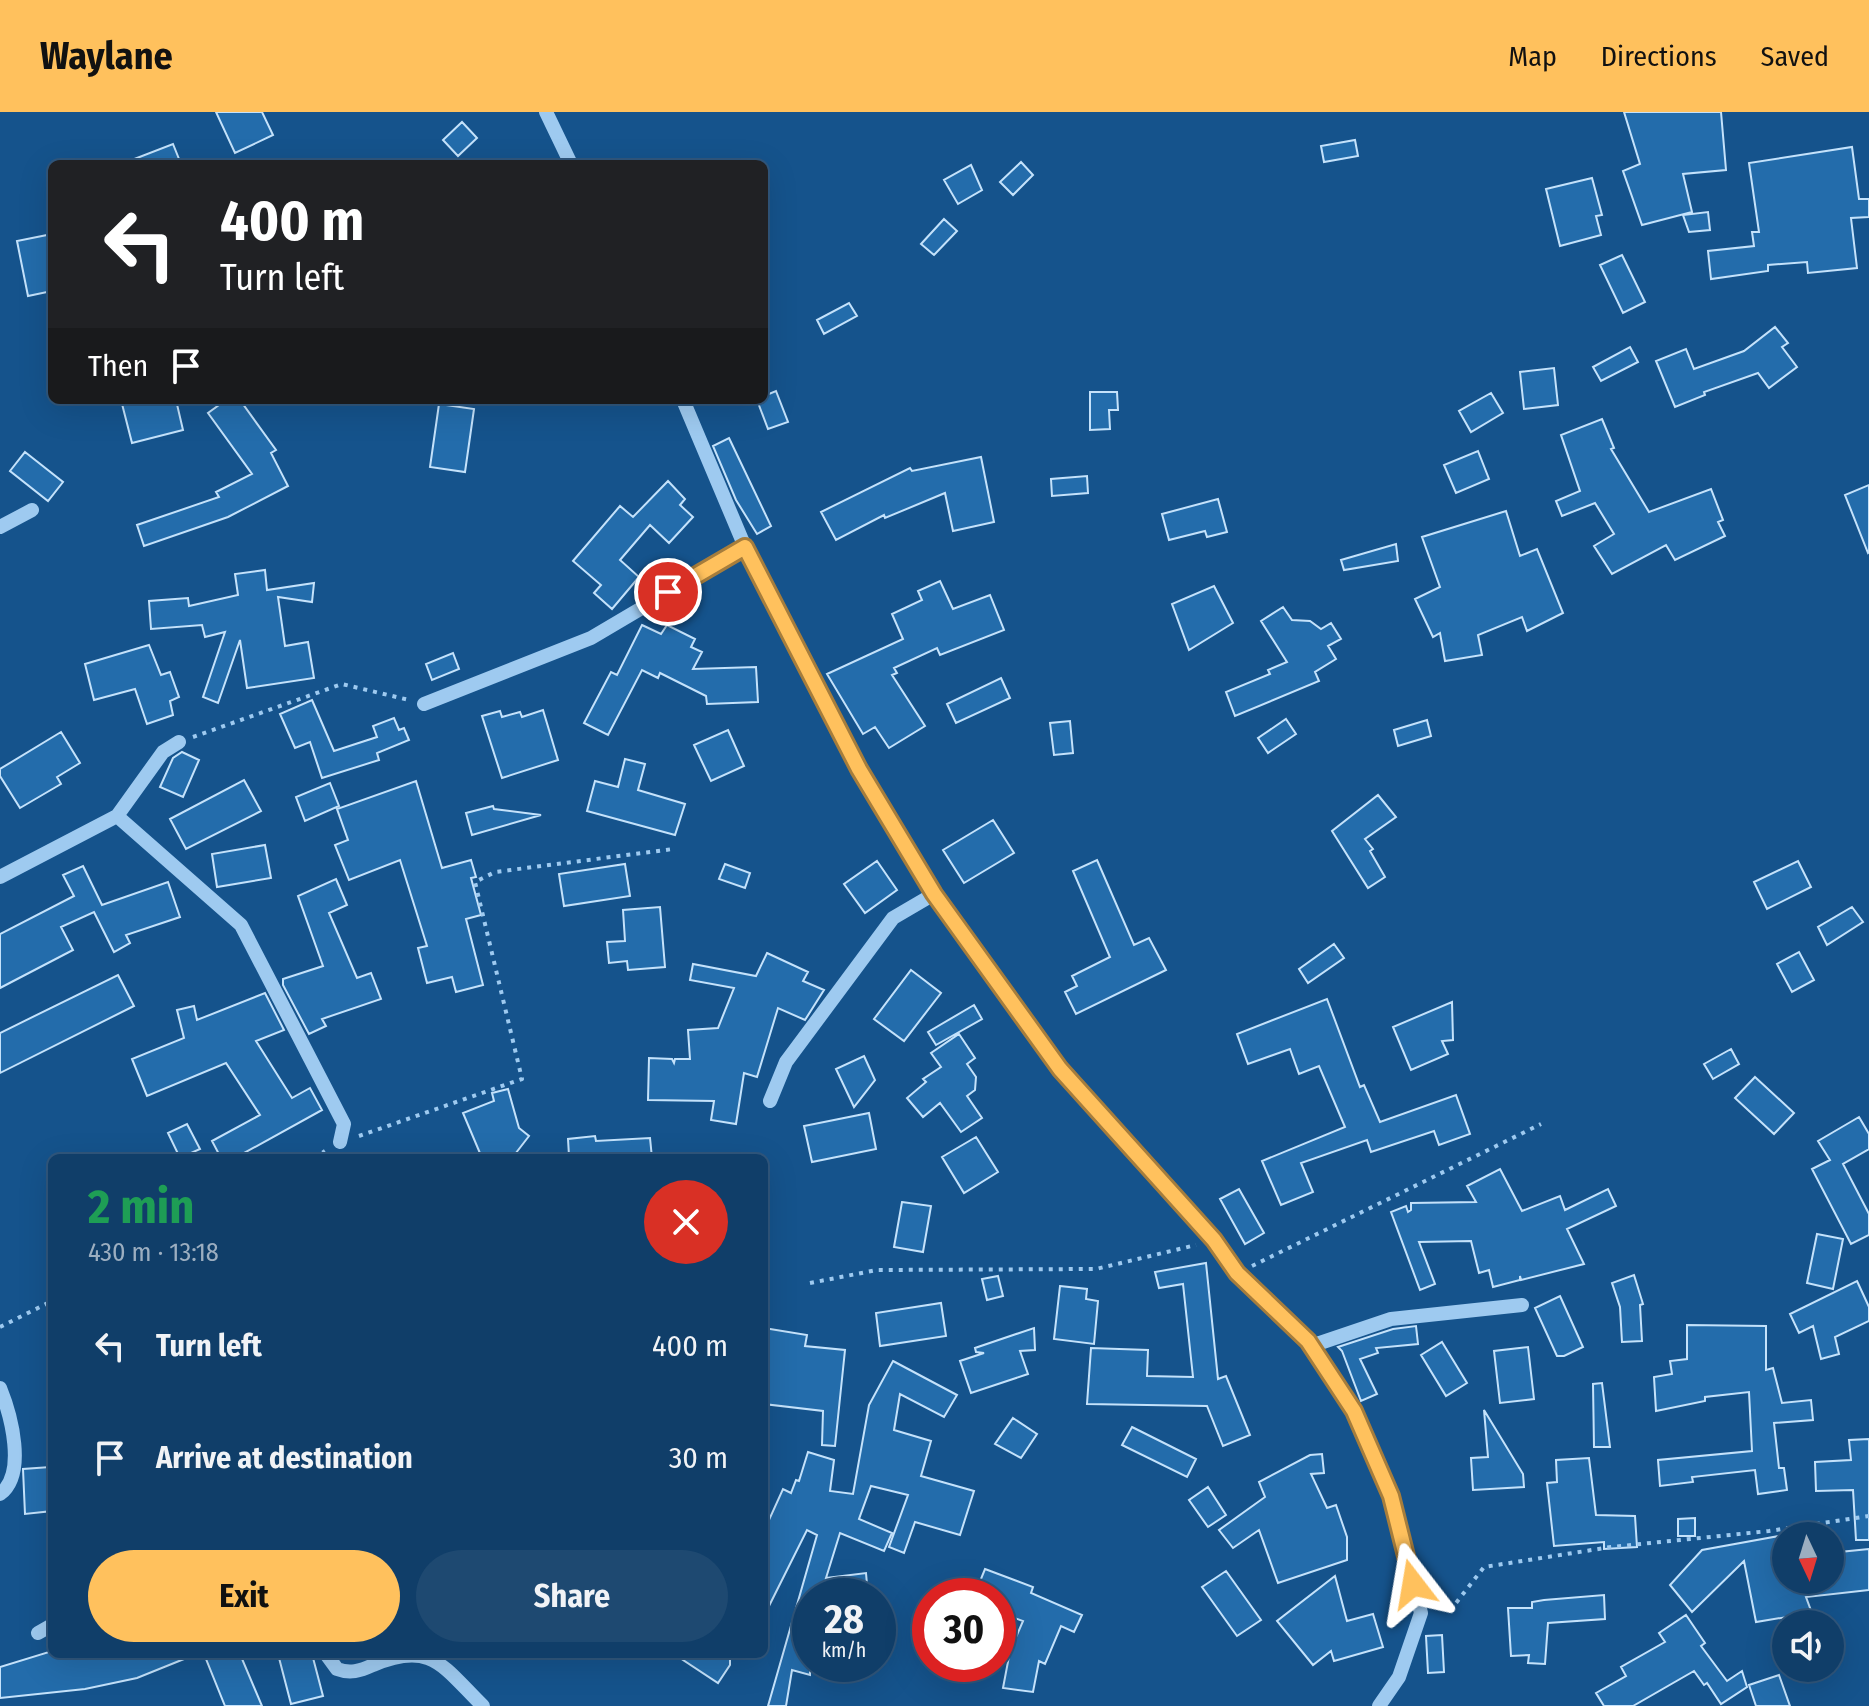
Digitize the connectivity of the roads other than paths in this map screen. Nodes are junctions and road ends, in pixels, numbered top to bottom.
1 (546, 112) edge
2 (569, 160) edge
3 (685, 404) edge
4 (32, 510) dead end
5 (0, 527) edge
6 (745, 547) junction
7 (424, 704) road end
8 (179, 742) road end
9 (117, 816) junction
10 (0, 877) edge
11 (934, 894) junction
12 (770, 1101) dead end
13 (340, 1142) road end
14 (1522, 1305) dead end
15 (1311, 1346) junction
16 (0, 1388) edge
17 (0, 1494) edge
18 (48, 1627) edge
19 (38, 1633) dead end
20 (329, 1658) edge
21 (388, 1658) edge
22 (428, 1658) edge
23 (483, 1706) edge
24 (1379, 1706) edge

1 - 2 street
3 - 6 street
4 - 5 street
6 - 7 street
6 - 11 street
8 - 9 street
9 - 10 street
9 - 13 street
11 - 12 street
11 - 15 street
14 - 15 street
15 - 24 street
16 - 17 street
18 - 19 street
20 - 21 street
22 - 23 street

